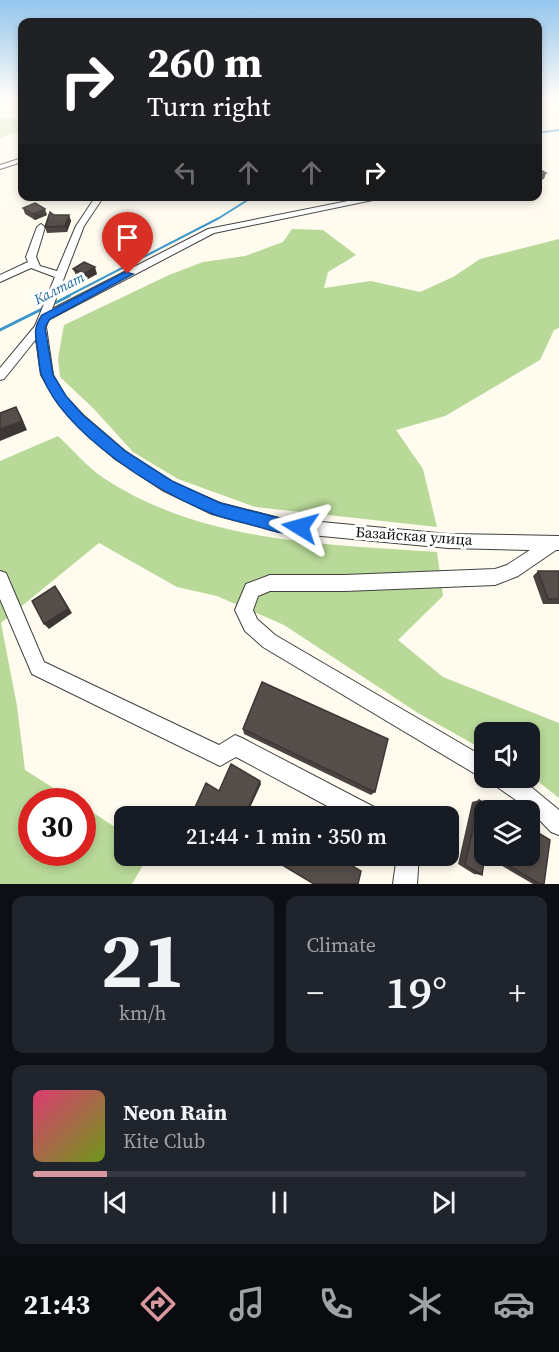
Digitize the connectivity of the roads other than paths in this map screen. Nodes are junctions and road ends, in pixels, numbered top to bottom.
1 (18, 161) edge
2 (0, 167) edge
3 (97, 201) edge
4 (363, 201) edge
5 (41, 227) dead end
6 (34, 263) junction
7 (60, 275) junction
8 (0, 279) edge
9 (45, 314) junction
10 (0, 376) edge
11 (556, 543) edge
12 (0, 579) edge
13 (474, 762) edge
14 (517, 788) edge
15 (349, 806) edge
16 (559, 824) edge
17 (407, 866) edge
18 (405, 884) edge

1 - 2 street
3 - 7 street
4 - 9 street
5 - 6 street
6 - 7 street
6 - 8 street
7 - 9 street
9 - 10 street
9 - 11 street, Базайская улица
11 - 13 street
12 - 15 street
14 - 16 street
17 - 18 street

